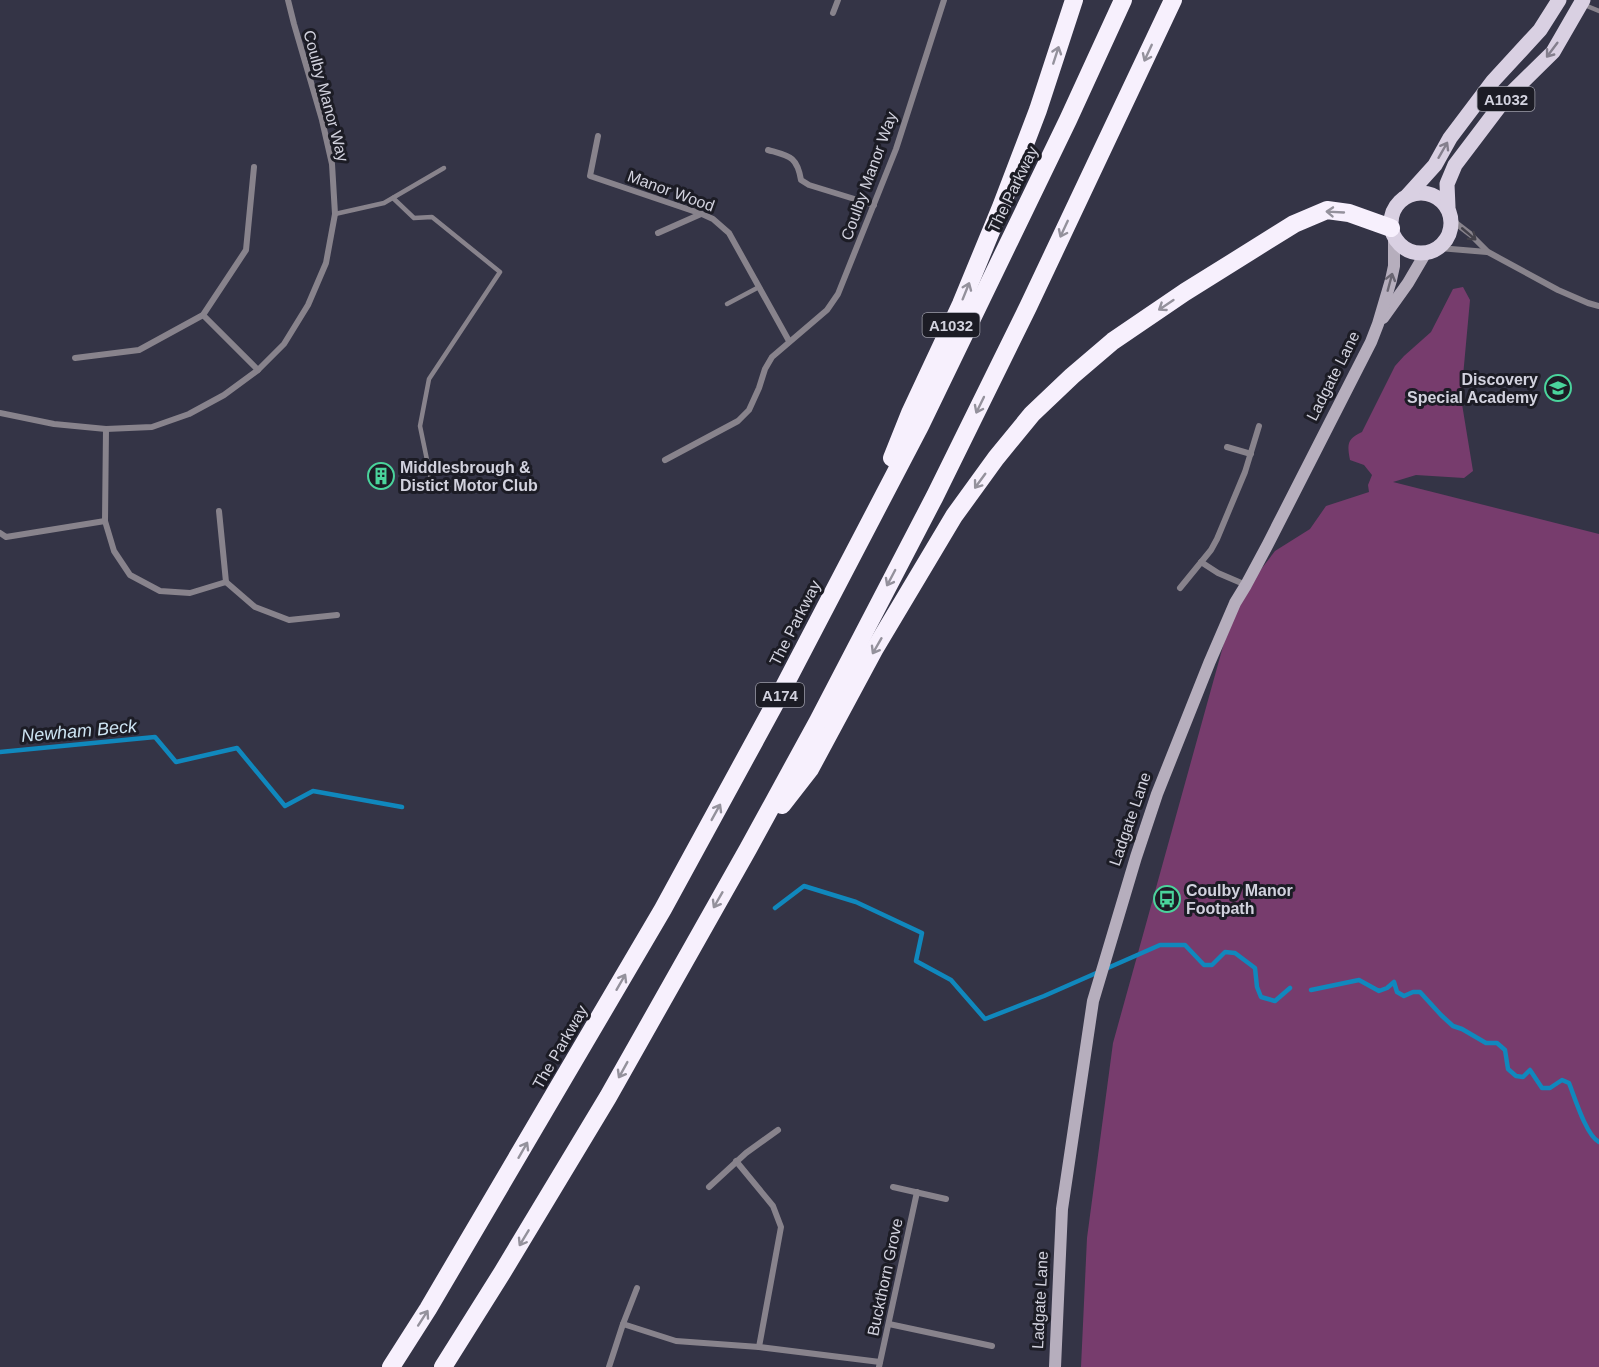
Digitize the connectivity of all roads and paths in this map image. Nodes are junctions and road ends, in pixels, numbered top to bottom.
1 (288, 0) edge
2 (838, 0) edge
3 (944, 0) edge
4 (1074, 0) edge
5 (1123, 0) edge
6 (1173, 0) edge
7 (1559, 0) edge
8 (1582, 2) edge
9 (1599, 12) edge
10 (833, 13) dead end
11 (598, 136) dead end
12 (768, 150) dead end
13 (254, 166) dead end
14 (444, 168) dead end
15 (1407, 196) junction
16 (393, 198) junction
17 (874, 205) junction
18 (1449, 211) junction
19 (335, 214) junction
20 (702, 214) junction
21 (658, 233) dead end
22 (1392, 234) junction
23 (1432, 251) junction
24 (1488, 252) junction
25 (759, 287) junction
26 (727, 304) dead end
27 (1599, 306) edge
28 (203, 315) junction
29 (1378, 324) junction
30 (789, 341) junction
31 (75, 358) dead end
32 (258, 370) junction
33 (0, 413) edge
34 (1258, 426) dead end
35 (106, 429) junction
36 (1227, 447) dead end
37 (1251, 454) junction
38 (665, 460) dead end
39 (433, 489) dead end
40 (219, 512) dead end
41 (105, 521) junction
42 (0, 532) edge
43 (861, 538) junction
44 (1201, 562) junction
45 (226, 582) junction
46 (1246, 585) junction
47 (1180, 588) dead end
48 (337, 615) dead end
49 (748, 849) junction
50 (778, 1130) dead end
51 (736, 1161) junction
52 (893, 1186) dead end
53 (709, 1187) dead end
54 (917, 1192) junction
55 (946, 1199) dead end
56 (637, 1288) dead end
57 (889, 1323) junction
58 (623, 1324) junction
59 (992, 1346) dead end
60 (759, 1347) junction
61 (880, 1365) edge
62 (391, 1367) edge
63 (443, 1367) edge
64 (609, 1367) edge
65 (1055, 1367) edge

1 - 19 street, Coulby Manor Way
2 - 10 street
3 - 17 street, Coulby Manor Way
43 -> 4 highway, A1032
5 - 43 highway, The Parkway / A174
6 -> 49 highway, A174
15 -> 7 main road, A1032
8 - 9 lane
8 -> 18 main road, A1032
11 - 20 street, Manor Wood
12 - 17 street
13 - 28 street
14 - 16 lane
15 - 18 main road
15 - 22 main road, A1032
16 - 19 lane
16 - 39 lane
17 - 30 street, Coulby Manor Way
18 - 23 main road, A1032
18 -> 24 street
19 - 32 street, Coulby Manor Way
20 - 21 street
20 - 25 street, Manor Wood
22 - 23 main road
29 -> 22 main road, Ladgate Lane
22 -> 49 highway, A174
23 - 24 street
23 - 29 main road, Ladgate Lane
24 - 27 street
25 - 26 lane
25 - 30 street, Manor Wood
28 - 31 street
28 - 32 street
29 - 46 main road, Ladgate Lane
30 - 38 street, Coulby Manor Way
32 - 35 street, Coulby Manor Way
33 - 35 street, Coulby Manor Way
34 - 37 street
35 - 41 street
36 - 37 street
37 - 44 street
40 - 45 street
41 - 42 street
41 - 45 street
62 -> 43 highway, The Parkway / A174
44 - 46 street
44 - 47 street
45 - 48 street
46 - 65 main road, Ladgate Lane
49 -> 63 highway, A174
50 - 51 street
51 - 53 street
51 - 60 street
52 - 54 street
54 - 55 street
54 - 57 street, Buckthorn Grove
56 - 58 street
57 - 59 street
57 - 61 street, Buckthorn Grove
58 - 60 street
58 - 64 street
60 - 61 street

